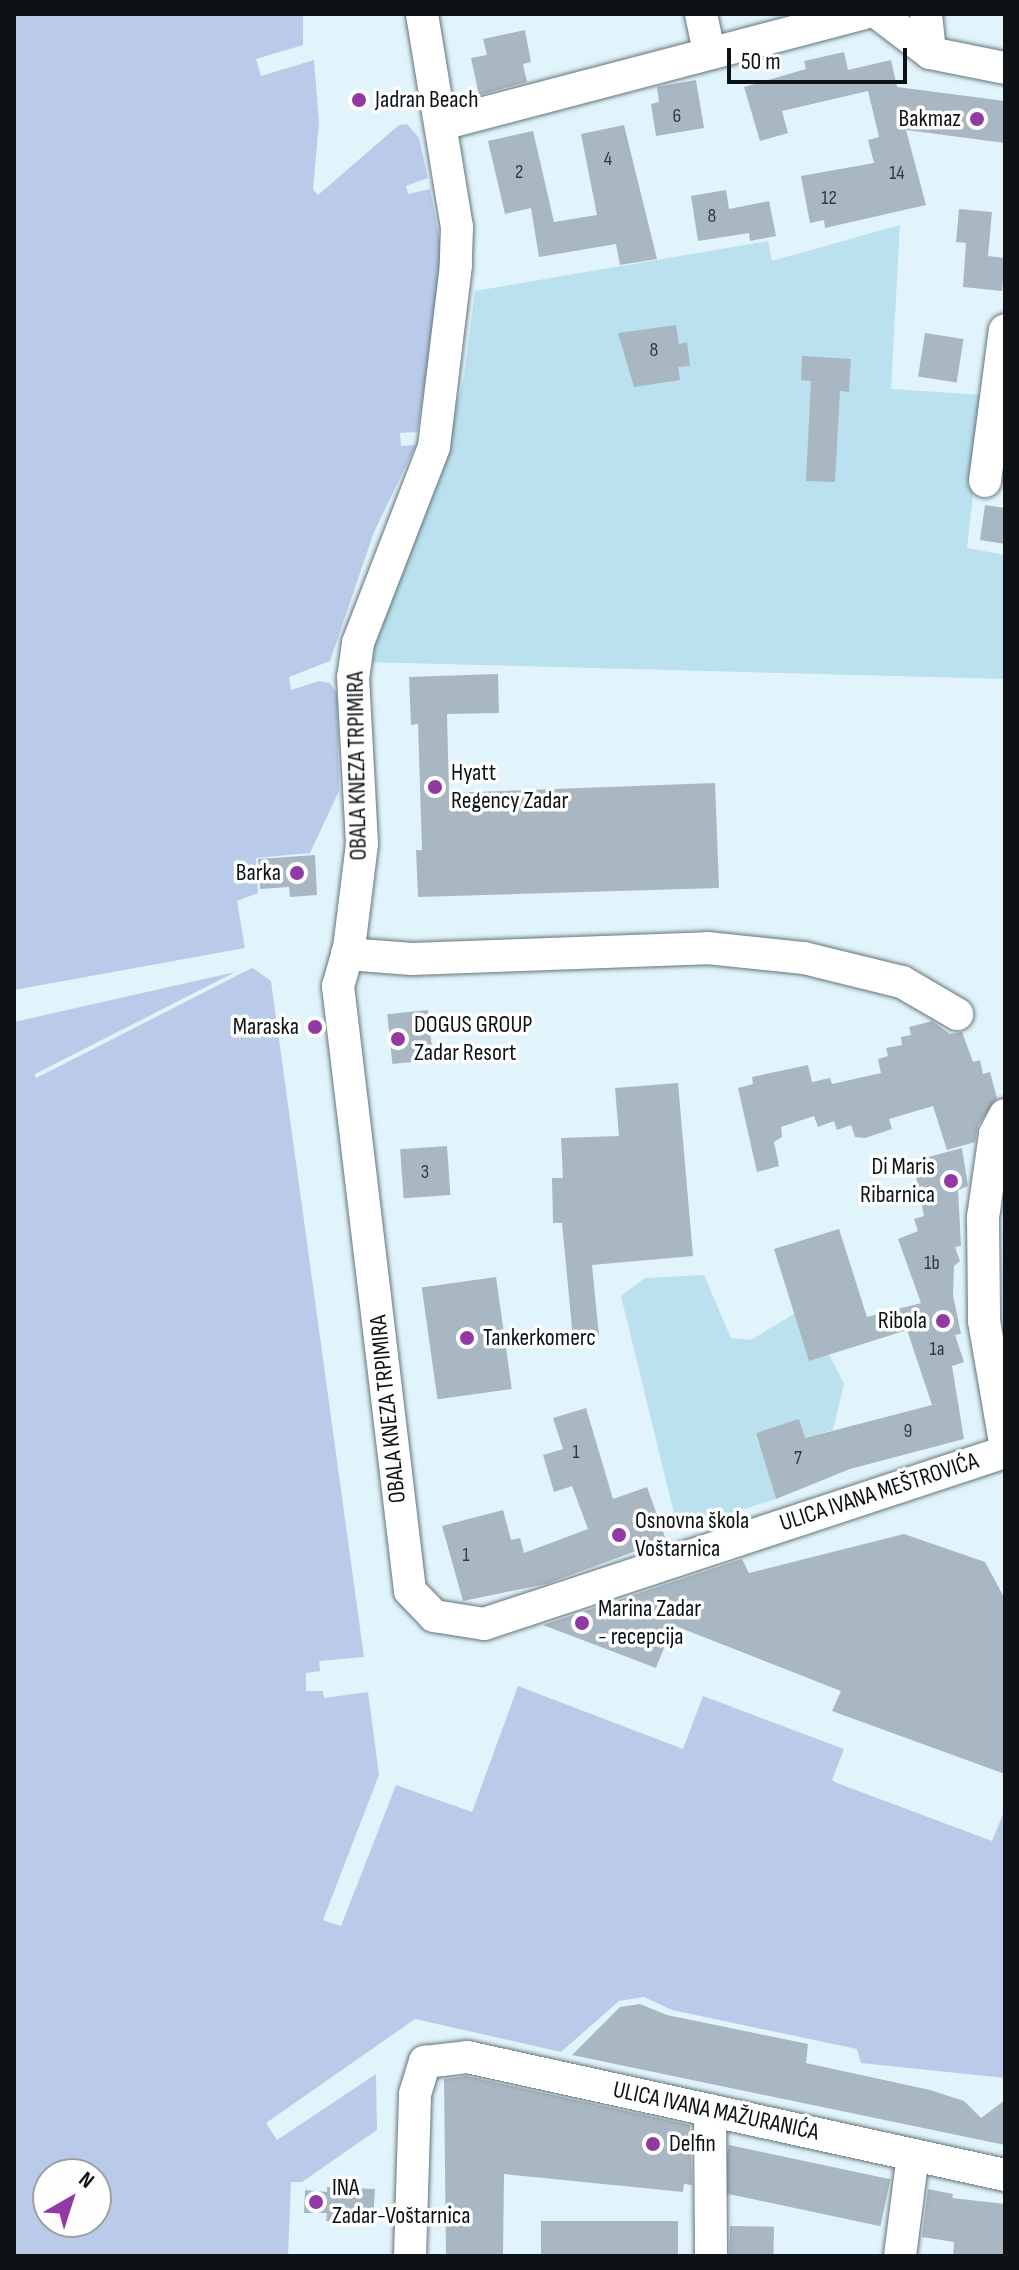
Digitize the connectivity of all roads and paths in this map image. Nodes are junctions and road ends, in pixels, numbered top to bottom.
1 (422, 14) edge
2 (701, 14) edge
3 (862, 14) edge
4 (879, 14) edge
5 (926, 14) edge
6 (709, 53) junction
7 (930, 53) junction
8 (1005, 68) edge
9 (442, 124) junction
10 (1005, 330) edge
11 (985, 481) dead end
12 (347, 954) junction
13 (957, 1014) dead end
14 (1005, 1115) edge
15 (1005, 1443) edge
16 (1005, 1452) edge
17 (434, 1616) joint
18 (710, 2110) junction
19 (913, 2155) junction
20 (1005, 2175) edge
21 (410, 2256) edge
22 (711, 2256) edge
23 (900, 2256) edge

1 - 9 street, OBALA KNEZA TRPIMIRA
2 - 6 street
3 - 6 street
4 - 7 street
5 - 7 street
6 - 9 street
7 - 8 street
9 - 12 street, OBALA KNEZA TRPIMIRA
10 - 11 street
12 - 13 street
12 - 17 street, OBALA KNEZA TRPIMIRA
14 - 15 street
16 - 17 street, ULICA IVANA MEŠTROVIĆA
18 - 19 street, ULICA IVANA MAŽURANIĆA
18 - 21 street, ULICA IVANA MAŽURANIĆA
18 - 22 street
19 - 20 street, ULICA IVANA MAŽURANIĆA
19 - 23 street

